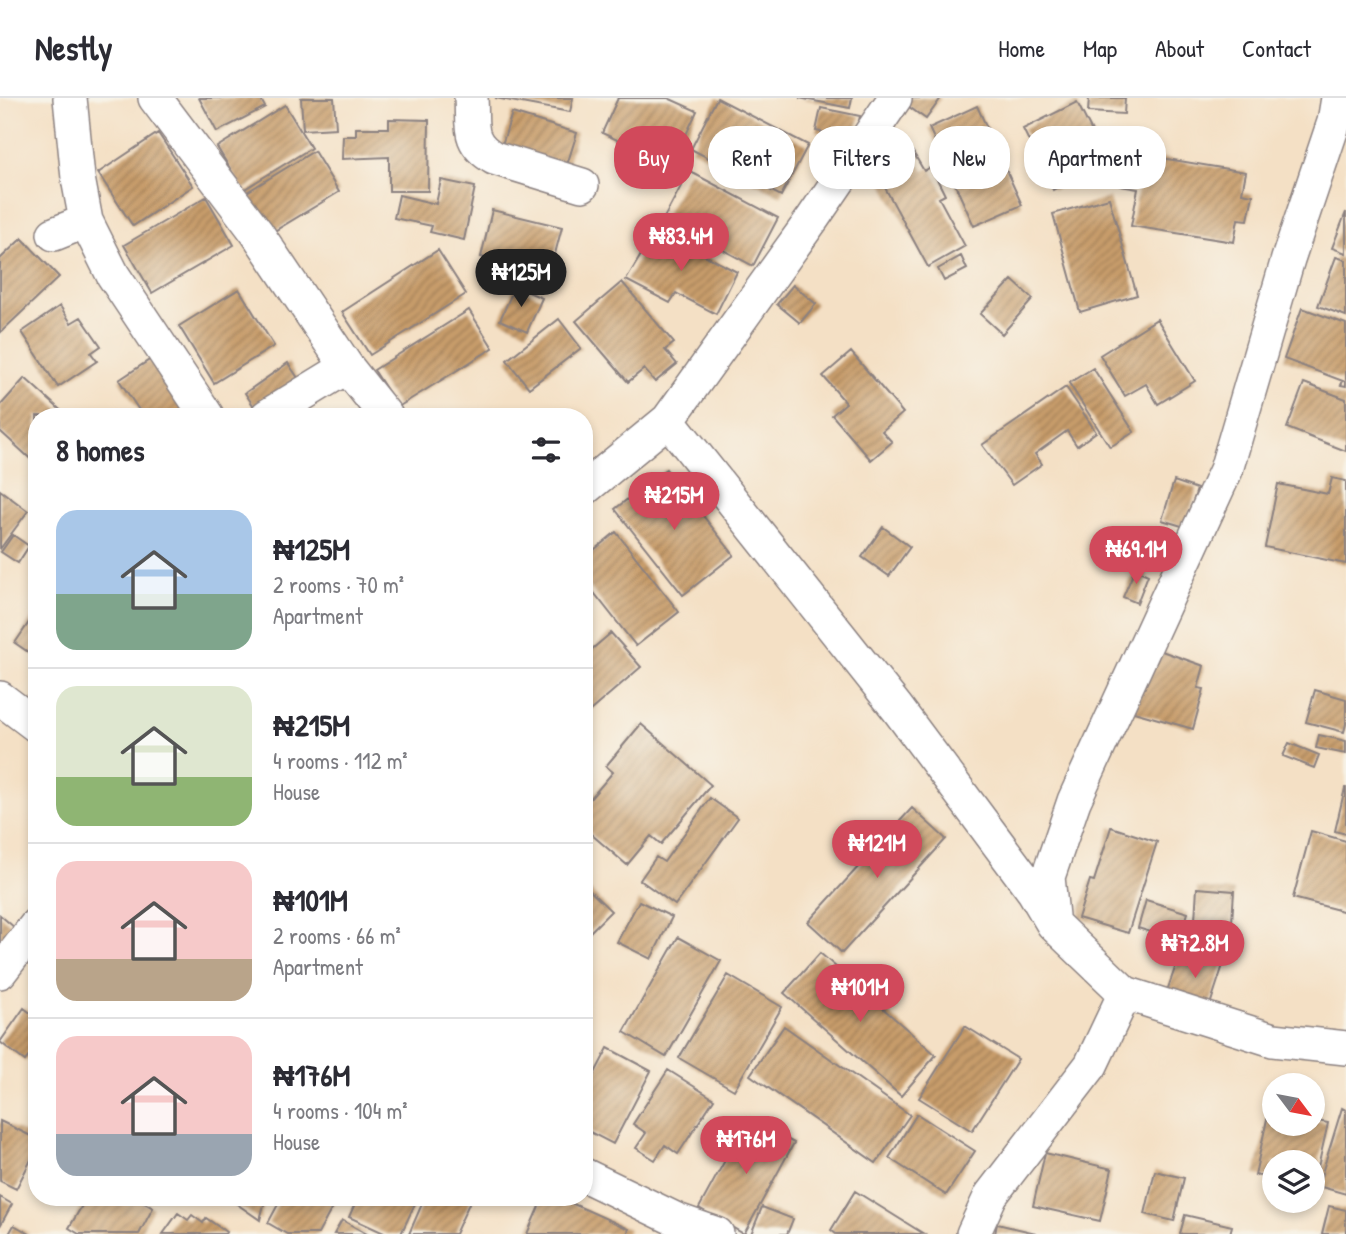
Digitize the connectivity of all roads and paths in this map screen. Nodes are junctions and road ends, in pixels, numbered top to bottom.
1 (70, 98) edge
2 (155, 98) edge
3 (471, 98) edge
4 (895, 98) edge
5 (1338, 98) edge
6 (582, 185) dead end
7 (86, 220) junction
8 (54, 234) dead end
9 (347, 366) junction
10 (202, 408) edge
11 (280, 408) edge
12 (380, 408) edge
13 (668, 420) junction
14 (593, 482) edge
15 (0, 698) edge
16 (28, 719) edge
17 (1053, 925) junction
18 (28, 936) edge
19 (0, 972) edge
20 (1125, 993) junction
21 (1346, 1048) edge
22 (593, 1180) edge
23 (675, 1227) edge
24 (717, 1234) edge
25 (972, 1234) edge

1 - 7 street
2 - 9 street
3 - 6 street
4 - 13 street
5 - 17 street
7 - 8 street
7 - 10 street
9 - 11 street
9 - 12 street
13 - 14 street
13 - 17 street
15 - 16 street
17 - 20 street
18 - 19 street
20 - 21 street
20 - 25 street
22 - 23 street
23 - 24 street

